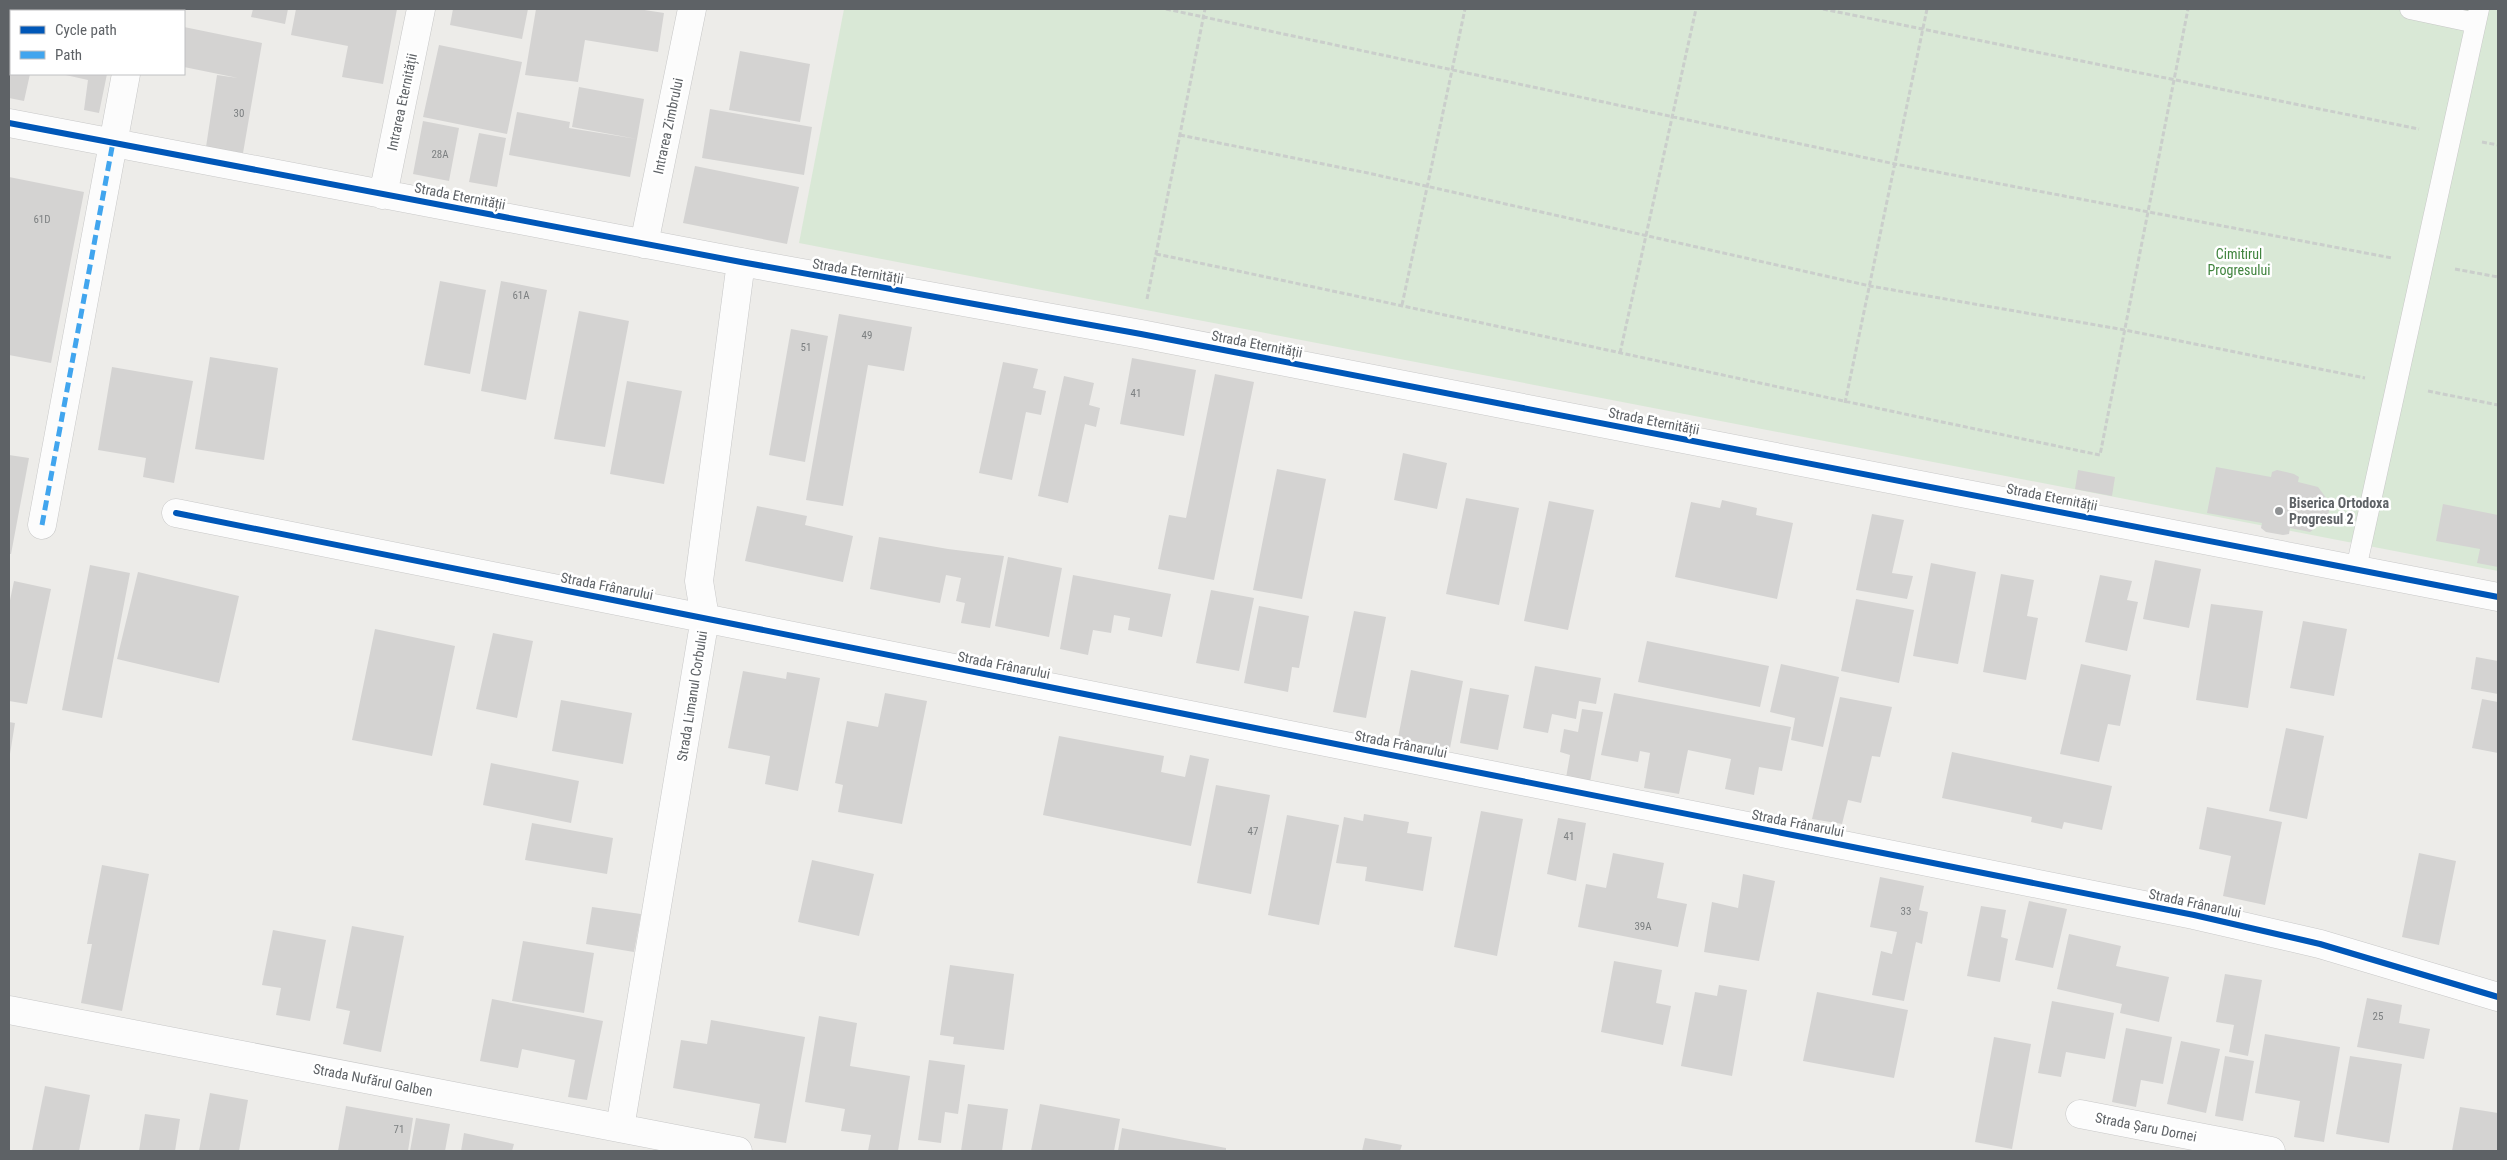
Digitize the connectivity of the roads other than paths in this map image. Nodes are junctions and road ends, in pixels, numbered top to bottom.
1 (422, 9) edge
2 (692, 9) edge
3 (2410, 9) edge
4 (2477, 16) edge
5 (126, 75) edge
6 (9, 123) edge
7 (113, 142) junction
8 (383, 194) junction
9 (644, 244) junction
10 (741, 262) junction
11 (176, 513) dead end
12 (42, 525) dead end
13 (2356, 569) junction
14 (2498, 597) edge
15 (705, 618) junction
16 (2498, 997) edge
17 (9, 1010) edge
18 (2080, 1114) dead end
19 (620, 1128) junction
20 (738, 1151) edge
21 (2271, 1151) edge

1 - 8 street, Intrarea Eternității
2 - 9 street, Intrarea Zimbrului
3 - 4 lane
4 - 13 lane
5 - 7 street
6 - 7 street, Strada Eternității
7 - 8 street, Strada Eternității
7 - 12 street
8 - 9 street, Strada Eternității
9 - 10 street, Strada Eternității
10 - 13 street, Strada Eternității
10 - 15 street, Strada Limanul Corbului
11 - 15 street, Strada Frânarului
13 - 14 street, Strada Eternității
15 - 16 street, Strada Frânarului
15 - 19 street, Strada Limanul Corbului
17 - 19 street, Strada Nufărul Galben
18 - 21 street, Strada Șaru Dornei
19 - 20 street, Strada Nufărul Galben

